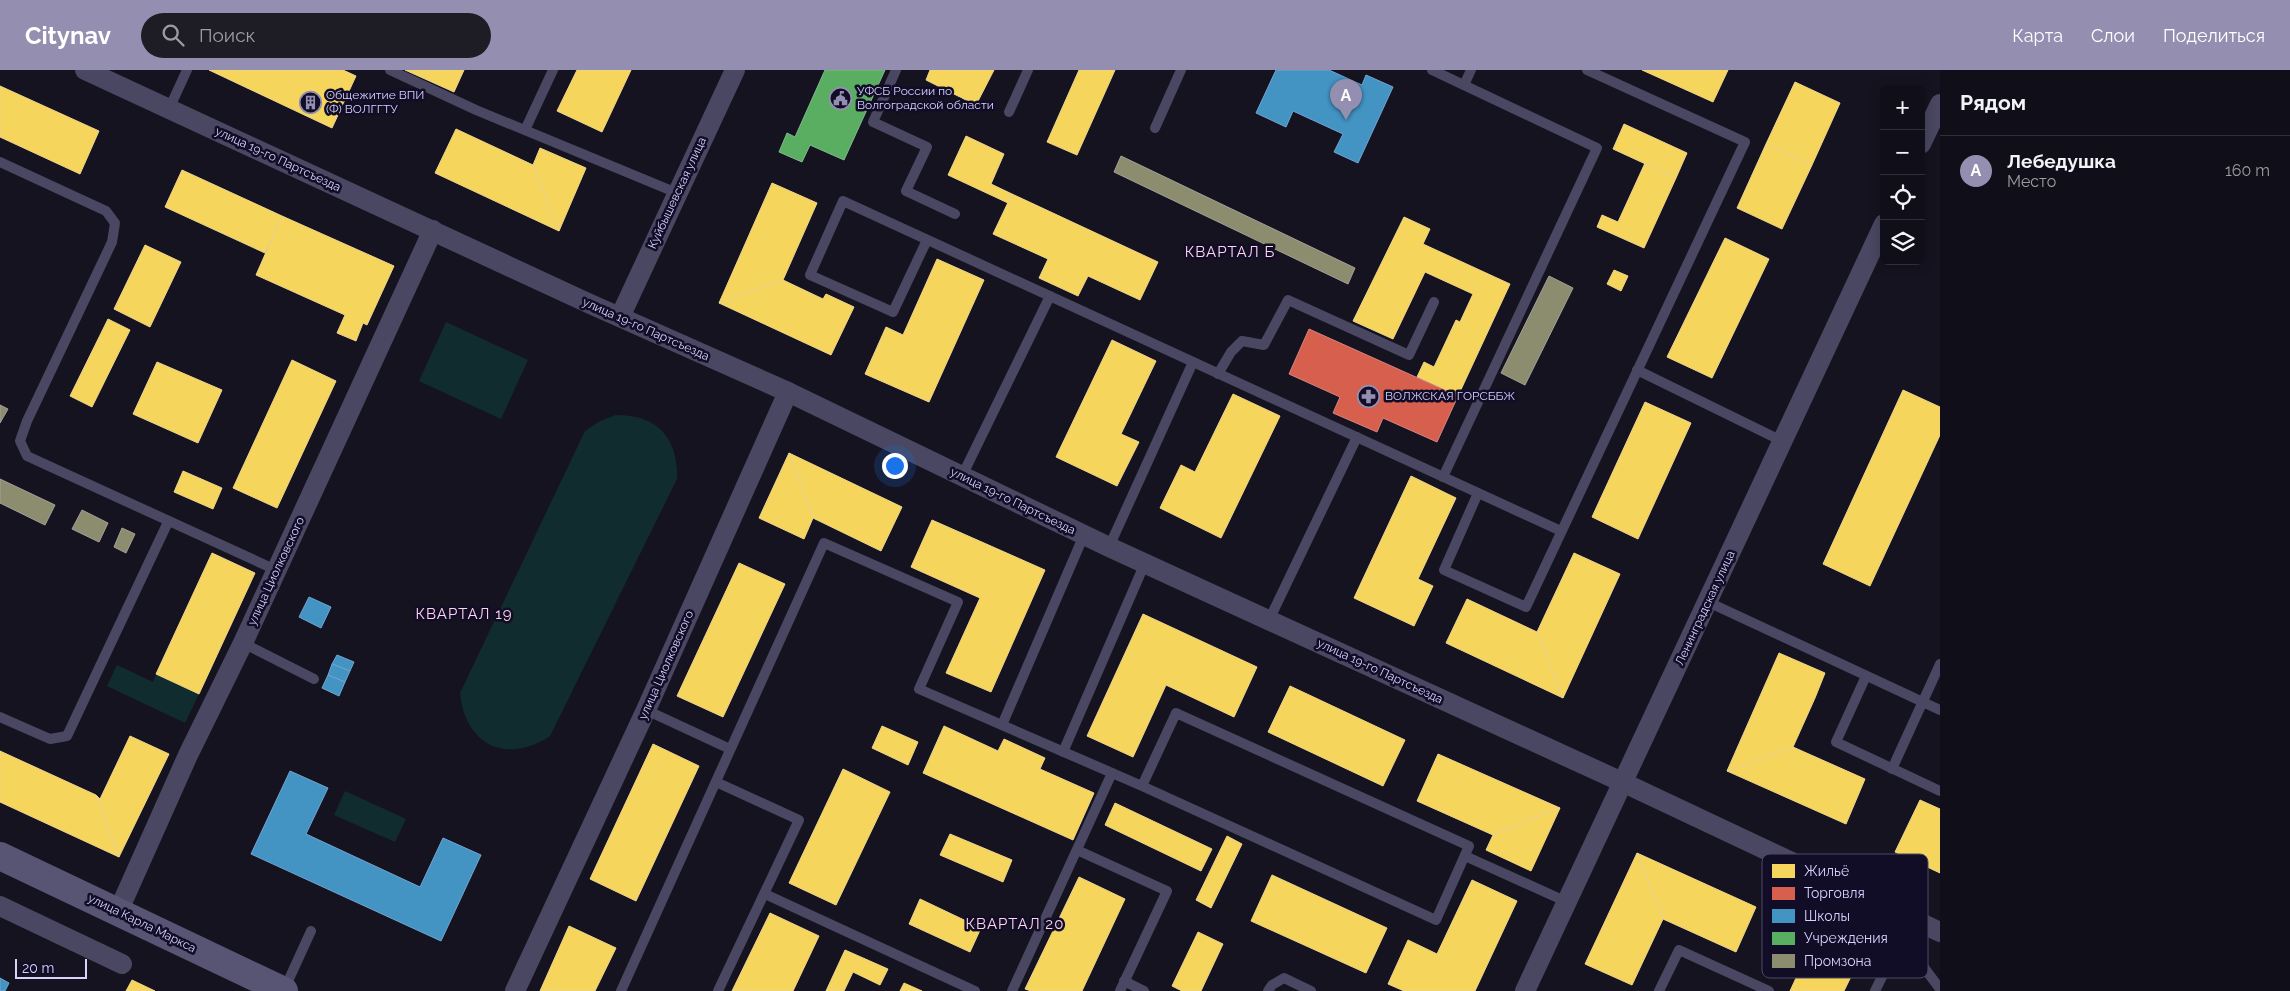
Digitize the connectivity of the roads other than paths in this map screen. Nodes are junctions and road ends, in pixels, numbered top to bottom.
1 (85, 70) edge
2 (187, 70) edge
3 (390, 70) edge
4 (553, 70) edge
5 (735, 70) edge
6 (896, 70) edge
7 (1028, 70) edge
8 (1181, 70) edge
9 (1432, 70) edge
10 (1471, 70) edge
11 (1587, 70) edge
12 (1464, 85) junction
13 (1940, 104) edge
14 (169, 109) junction
15 (1009, 112) dead end
16 (1155, 128) dead end
17 (525, 130) junction
18 (1925, 136) edge
19 (0, 162) edge
20 (677, 193) junction
21 (955, 214) dead end
22 (433, 230) junction
23 (1880, 233) edge
24 (927, 240) junction
25 (1050, 296) junction
26 (1434, 302) dead end
27 (620, 317) junction
28 (1193, 362) junction
29 (1637, 370) junction
30 (1218, 374) junction
31 (788, 392) junction
32 (1357, 437) junction
33 (1782, 441) junction
34 (962, 476) junction
35 (1443, 477) junction
36 (1478, 493) junction
37 (168, 522) junction
38 (1561, 531) junction
39 (1084, 534) junction
40 (1109, 547) junction
41 (1145, 563) junction
42 (276, 570) junction
43 (1708, 602) junction
44 (1269, 620) junction
45 (243, 643) junction
46 (1940, 664) edge
47 (1866, 676) junction
48 (314, 679) dead end
49 (1922, 702) junction
50 (646, 710) junction
51 (1940, 710) edge
52 (0, 717) edge
53 (1002, 725) junction
54 (730, 749) junction
55 (1063, 752) junction
56 (1892, 769) junction
57 (1112, 773) junction
58 (716, 782) junction
59 (1622, 782) junction
60 (1142, 786) junction
61 (1940, 791) edge
62 (1078, 850) junction
63 (1775, 854) edge
64 (0, 856) edge
65 (1465, 856) junction
66 (765, 894) junction
67 (1567, 902) junction
68 (0, 906) edge
69 (118, 912) junction
70 (1928, 926) edge
71 (311, 931) dead end
72 (1940, 932) edge
73 (122, 964) dead end
74 (1928, 973) edge
75 (1881, 978) edge
76 (1122, 986) edge
77 (1940, 989) edge
78 (283, 991) edge
79 (514, 991) edge
80 (621, 991) edge
81 (718, 991) edge
82 (976, 991) edge
83 (1012, 991) edge
84 (1144, 991) edge
85 (1268, 991) edge
86 (1311, 991) edge
87 (1524, 991) edge
88 (1659, 991) edge
89 (1769, 991) edge
90 (1875, 991) edge

1 - 14 street, улица 19-го Партсъезда
2 - 14 lane
3 - 17 lane
4 - 17 lane
5 - 20 street, Куйбышевская улица
6 - 21 lane
7 - 15 lane
8 - 16 lane
9 - 12 lane
10 - 12 lane
11 - 29 lane
12 - 35 lane
13 - 18 street
14 - 22 street, улица 19-го Партсъезда
17 - 20 lane
19 - 37 lane
20 - 27 street, Куйбышевская улица
22 - 27 street, улица 19-го Партсъезда
22 - 42 street, улица Циолковского
23 - 33 street, Ленинградская улица
24 - 24 lane
24 - 25 lane
25 - 28 lane
25 - 34 lane
26 - 30 lane
27 - 31 street, улица 19-го Партсъезда
28 - 30 lane
28 - 40 lane
29 - 33 lane
29 - 38 lane
30 - 32 lane
31 - 34 street, улица 19-го Партсъезда
31 - 50 street, улица Циолковского
32 - 35 lane
32 - 44 lane
33 - 43 street, Ленинградская улица
34 - 39 street, улица 19-го Партсъезда
35 - 36 lane
36 - 38 lane
36 - 38 lane
37 - 42 lane
37 - 52 lane
39 - 40 street, улица 19-го Партсъезда
39 - 53 lane
40 - 41 street, улица 19-го Партсъезда
41 - 44 street, улица 19-го Партсъезда
41 - 55 lane
42 - 45 street, улица Циолковского
43 - 47 lane
43 - 59 street, Ленинградская улица
44 - 59 street, улица 19-го Партсъезда
45 - 48 lane
45 - 69 street, улица Циолковского
46 - 49 lane
47 - 49 lane
47 - 56 lane
49 - 51 lane
49 - 56 lane
50 - 54 lane
50 - 79 street, улица Циолковского
53 - 54 lane
53 - 55 lane
54 - 58 lane
55 - 57 lane
56 - 61 lane
57 - 60 lane
57 - 62 lane
58 - 66 lane
58 - 80 lane
59 - 63 street, улица 19-го Партсъезда
59 - 67 street, Ленинградская улица
60 - 65 lane
60 - 65 lane
62 - 76 lane
62 - 83 lane
64 - 69 street, улица Карла Маркса
65 - 67 lane
66 - 81 lane
66 - 82 lane
67 - 87 street, Ленинградская улица
68 - 73 street
69 - 78 street, улица Карла Маркса
70 - 72 street, улица 19-го Партсъезда
71 - 78 lane
74 - 77 lane
75 - 90 lane
76 - 84 lane
85 - 86 lane
88 - 89 lane

